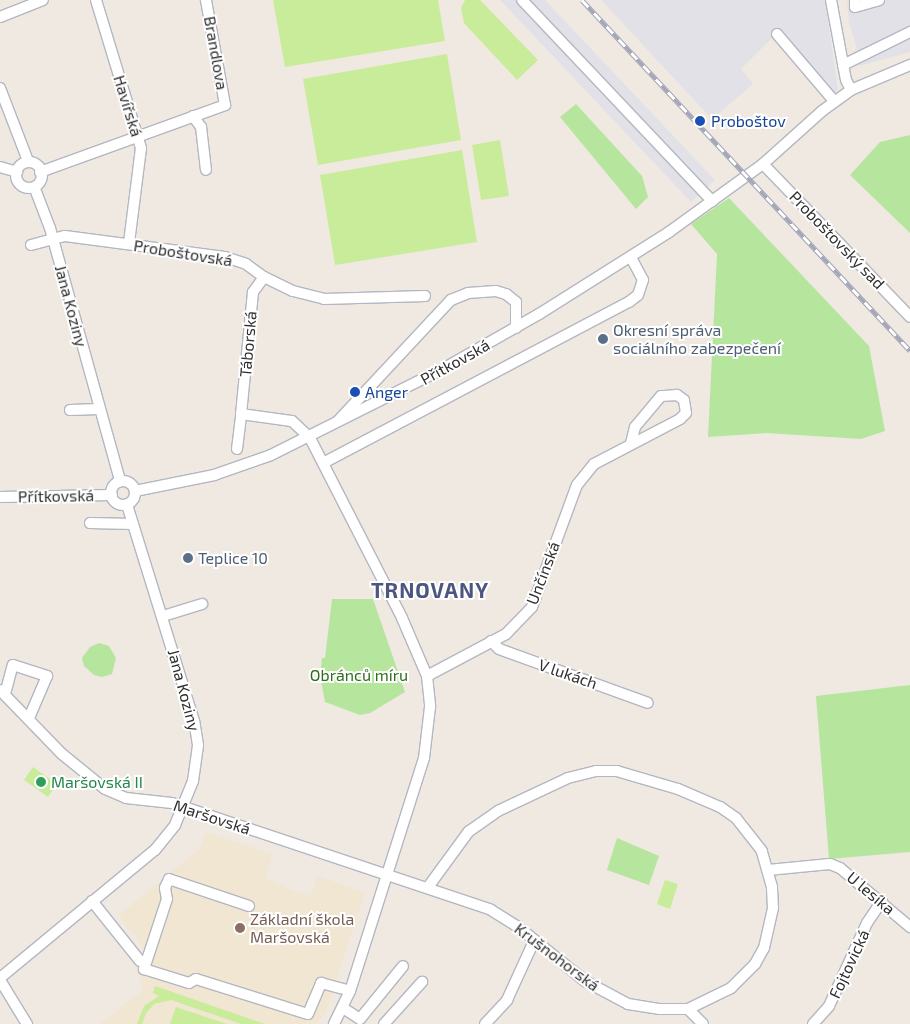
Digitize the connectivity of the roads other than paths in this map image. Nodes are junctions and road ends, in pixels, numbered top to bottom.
1 (43, 0) edge
2 (96, 0) edge
3 (206, 0) edge
4 (522, 0) edge
5 (831, 0) edge
6 (855, 0) edge
7 (879, 0) edge
8 (0, 17) edge
9 (910, 32) edge
10 (777, 34) dead end
11 (843, 65) junction
12 (910, 65) edge
13 (0, 88) edge
14 (851, 90) junction
15 (834, 101) junction
16 (193, 116) junction
17 (137, 136) junction
18 (28, 161) junction
19 (763, 164) junction
20 (0, 168) edge
21 (206, 170) dead end
22 (17, 172) junction
23 (40, 172) junction
24 (35, 189) junction
25 (712, 202) junction
26 (54, 240) junction
27 (129, 244) junction
28 (31, 245) dead end
29 (631, 257) junction
30 (264, 278) junction
31 (425, 296) dead end
32 (910, 317) edge
33 (516, 328) junction
34 (100, 409) junction
35 (70, 410) dead end
36 (241, 414) junction
37 (334, 426) junction
38 (310, 438) junction
39 (631, 444) junction
40 (237, 449) dead end
41 (324, 462) junction
42 (120, 482) junction
43 (135, 492) junction
44 (112, 495) junction
45 (0, 497) edge
46 (127, 504) junction
47 (90, 523) dead end
48 (133, 524) junction
49 (202, 604) dead end
50 (163, 616) junction
51 (491, 641) junction
52 (427, 676) junction
53 (2, 692) edge
54 (648, 703) dead end
55 (29, 718) junction
56 (183, 807) junction
57 (768, 870) junction
58 (388, 876) junction
59 (428, 887) junction
60 (92, 901) junction
61 (882, 901) junction
62 (249, 906) dead end
63 (910, 927) edge
64 (534, 941) junction
65 (140, 961) dead end
66 (403, 966) dead end
67 (0, 979) edge
68 (422, 982) dead end
69 (350, 991) junction
70 (343, 1008) junction
71 (688, 1009) junction
72 (27, 1024) edge
73 (334, 1024) edge
74 (384, 1024) edge
75 (485, 1024) edge
76 (703, 1024) edge
77 (813, 1024) edge

1 - 8 street
2 - 17 street, Havířská
3 - 16 street, Brandlova
4 - 25 street
5 - 11 street
6 - 7 street
9 - 11 street
10 - 15 street
11 - 14 street
12 - 14 street
13 - 18 street
14 - 15 street
15 - 19 street
16 - 17 street
16 - 21 street
17 - 23 street
17 - 27 street, Havířská
18 - 22 street
18 - 23 street
19 - 25 street, Přítkovská
19 - 32 street, Proboštovský sad
20 - 22 street
22 - 24 street, Jana Koziny
23 - 24 street
24 - 26 street, Jana Koziny
25 - 29 street, Přítkovská
26 - 27 street, Proboštovská
26 - 28 street, Proboštovská
26 - 34 street, Jana Koziny
27 - 30 street, Proboštovská
29 - 33 street, Přítkovská
29 - 41 street
30 - 31 street, Proboštovská
30 - 36 street, Táborská
33 - 37 street, Přítkovská
33 - 37 street
34 - 35 street
34 - 42 street, Jana Koziny
36 - 38 street
36 - 40 street, Táborská
37 - 38 street, Přítkovská
38 - 41 street
38 - 43 street, Přítkovská
39 - 39 street, Unčínská
39 - 51 street, Unčínská
41 - 52 street
42 - 43 street
42 - 44 street
43 - 46 street
44 - 45 street, Přítkovská
44 - 46 street
46 - 48 street, Jana Koziny
47 - 48 street
48 - 50 street, Jana Koziny
49 - 50 street
50 - 56 street, Jana Koziny
51 - 52 street, Unčínská
51 - 54 street, V lukách
52 - 58 street
53 - 55 street, Maršovská
53 - 55 street, Maršovská
55 - 56 street, Maršovská
56 - 58 street, Maršovská
56 - 60 street, Jana Koziny
57 - 59 street, Krušnohorská
57 - 61 street, U lesíka
57 - 71 street, Krušnohorská
58 - 59 street, Krušnohorská
58 - 69 street
59 - 64 street, Krušnohorská
60 - 65 street
60 - 67 street, Jana Koziny
61 - 63 street, U lesíka
61 - 77 street, Fojtovická
62 - 69 street
64 - 71 street, Krušnohorská
64 - 75 street
66 - 70 street
67 - 72 street
68 - 74 street
69 - 70 street
70 - 73 street
71 - 76 street

